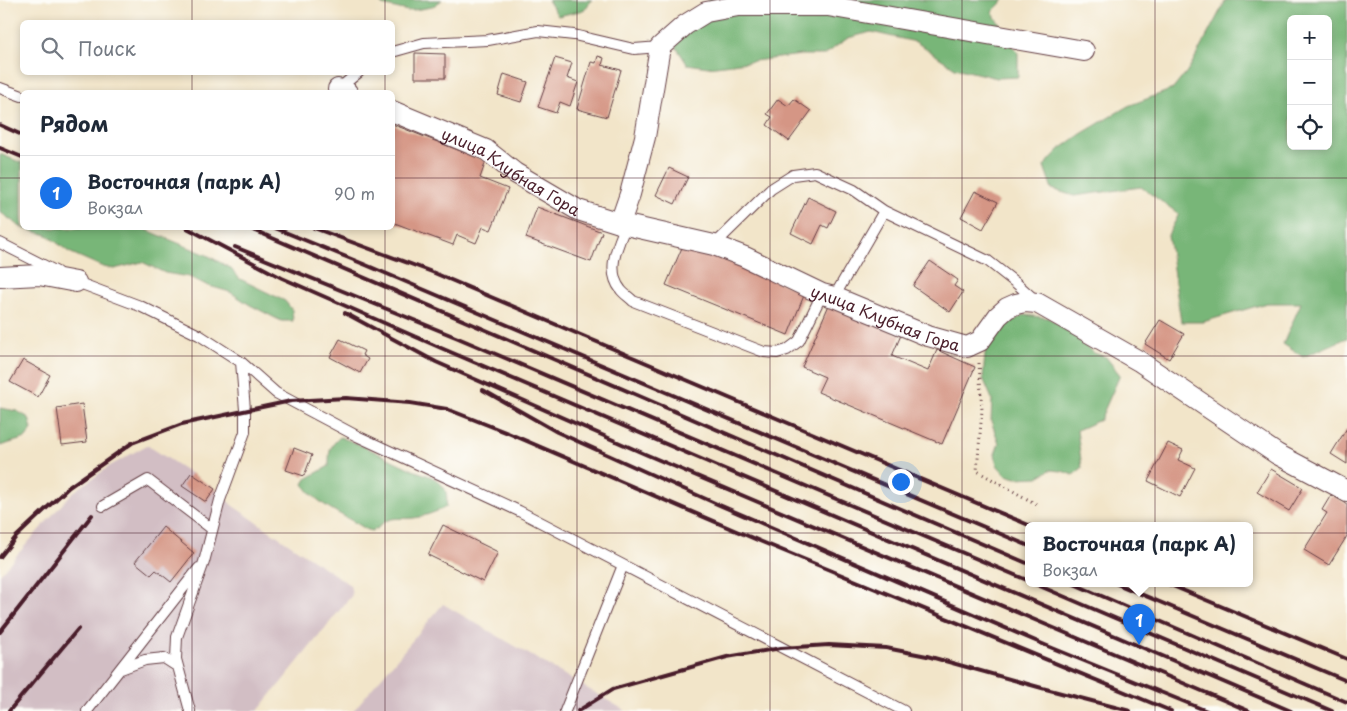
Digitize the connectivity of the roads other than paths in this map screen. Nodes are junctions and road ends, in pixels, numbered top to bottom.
1 (660, 47) junction
2 (395, 51) edge
3 (1084, 51) dead end
4 (356, 75) edge
5 (0, 88) edge
6 (341, 90) edge
7 (20, 95) edge
8 (395, 112) edge
9 (884, 211) junction
10 (623, 224) junction
11 (0, 243) edge
12 (714, 245) junction
13 (0, 277) edge
14 (76, 282) junction
15 (828, 296) junction
16 (1037, 303) junction
17 (241, 362) junction
18 (1347, 490) edge
19 (103, 506) dead end
20 (212, 529) junction
21 (204, 562) junction
22 (622, 565) junction
23 (178, 667) junction
24 (120, 669) junction
25 (87, 711) edge
26 (190, 711) edge
27 (565, 711) edge
28 (904, 711) edge

1 - 2 lane
1 - 3 street
1 - 10 street
4 - 6 lane
5 - 7 lane
8 - 10 street, улица Клубная Гора
9 - 12 lane
9 - 15 lane
9 - 16 lane
10 - 12 street, улица Клубная Гора
10 - 15 lane
11 - 14 lane
12 - 15 street, улица Клубная Гора
13 - 14 street
14 - 17 lane
15 - 16 street, улица Клубная Гора
16 - 18 street
17 - 20 lane
17 - 22 lane
19 - 20 lane
20 - 21 lane
21 - 23 lane
21 - 24 lane
22 - 27 lane
22 - 28 lane
23 - 24 lane
23 - 26 lane
24 - 25 lane

